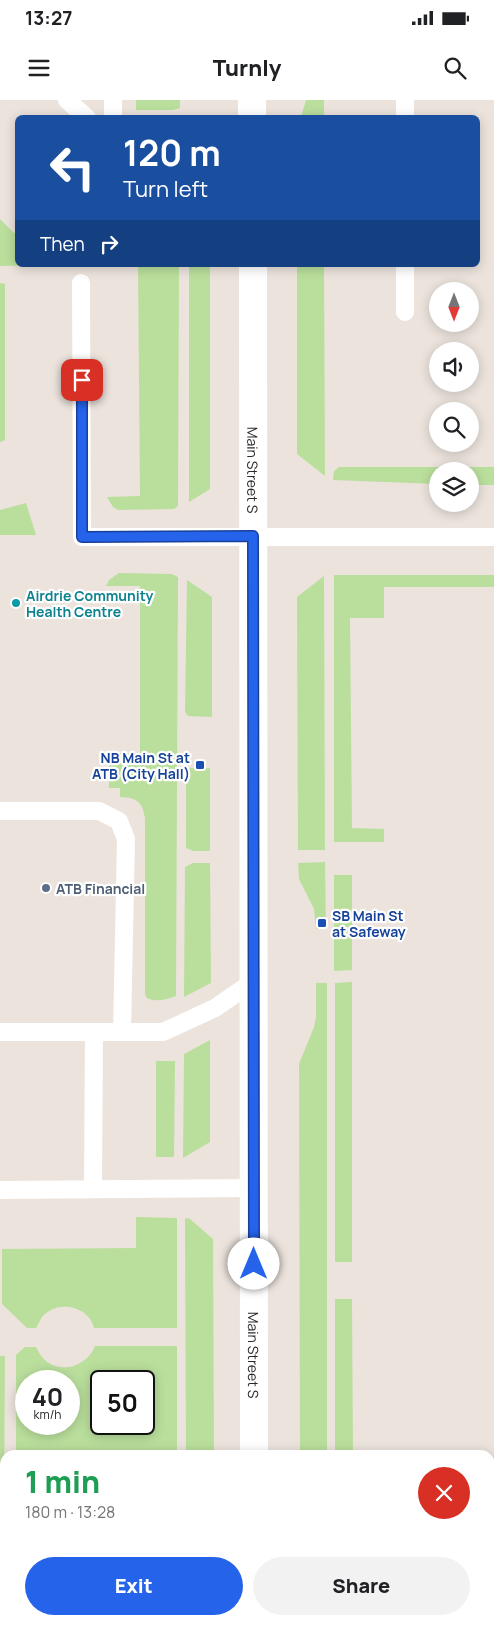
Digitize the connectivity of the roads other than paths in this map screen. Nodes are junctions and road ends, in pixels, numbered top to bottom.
1 (66, 100) edge
2 (113, 100) edge
3 (252, 100) edge
4 (405, 100) edge
5 (84, 115) edge
6 (113, 115) edge
7 (252, 115) edge
8 (405, 115) edge
9 (252, 267) edge
10 (405, 267) edge
11 (81, 282) dead end
12 (405, 312) dead end
13 (253, 536) junction
14 (494, 537) edge
15 (0, 811) edge
16 (253, 982) junction
17 (0, 1032) edge
18 (94, 1032) junction
19 (122, 1032) junction
20 (253, 1188) junction
21 (93, 1189) junction
22 (0, 1190) edge
23 (254, 1450) edge

1 - 5 lane
2 - 6 lane
3 - 7 main road
4 - 8 lane
9 - 13 main road, Main Street S
10 - 12 lane
11 - 13 lane
13 - 14 lane
13 - 16 main road, Main Street S
15 - 19 lane
16 - 19 lane
16 - 20 main road, Main Street S
17 - 18 lane
18 - 19 lane
18 - 21 lane
20 - 21 lane
20 - 23 main road, Main Street S
21 - 22 lane

